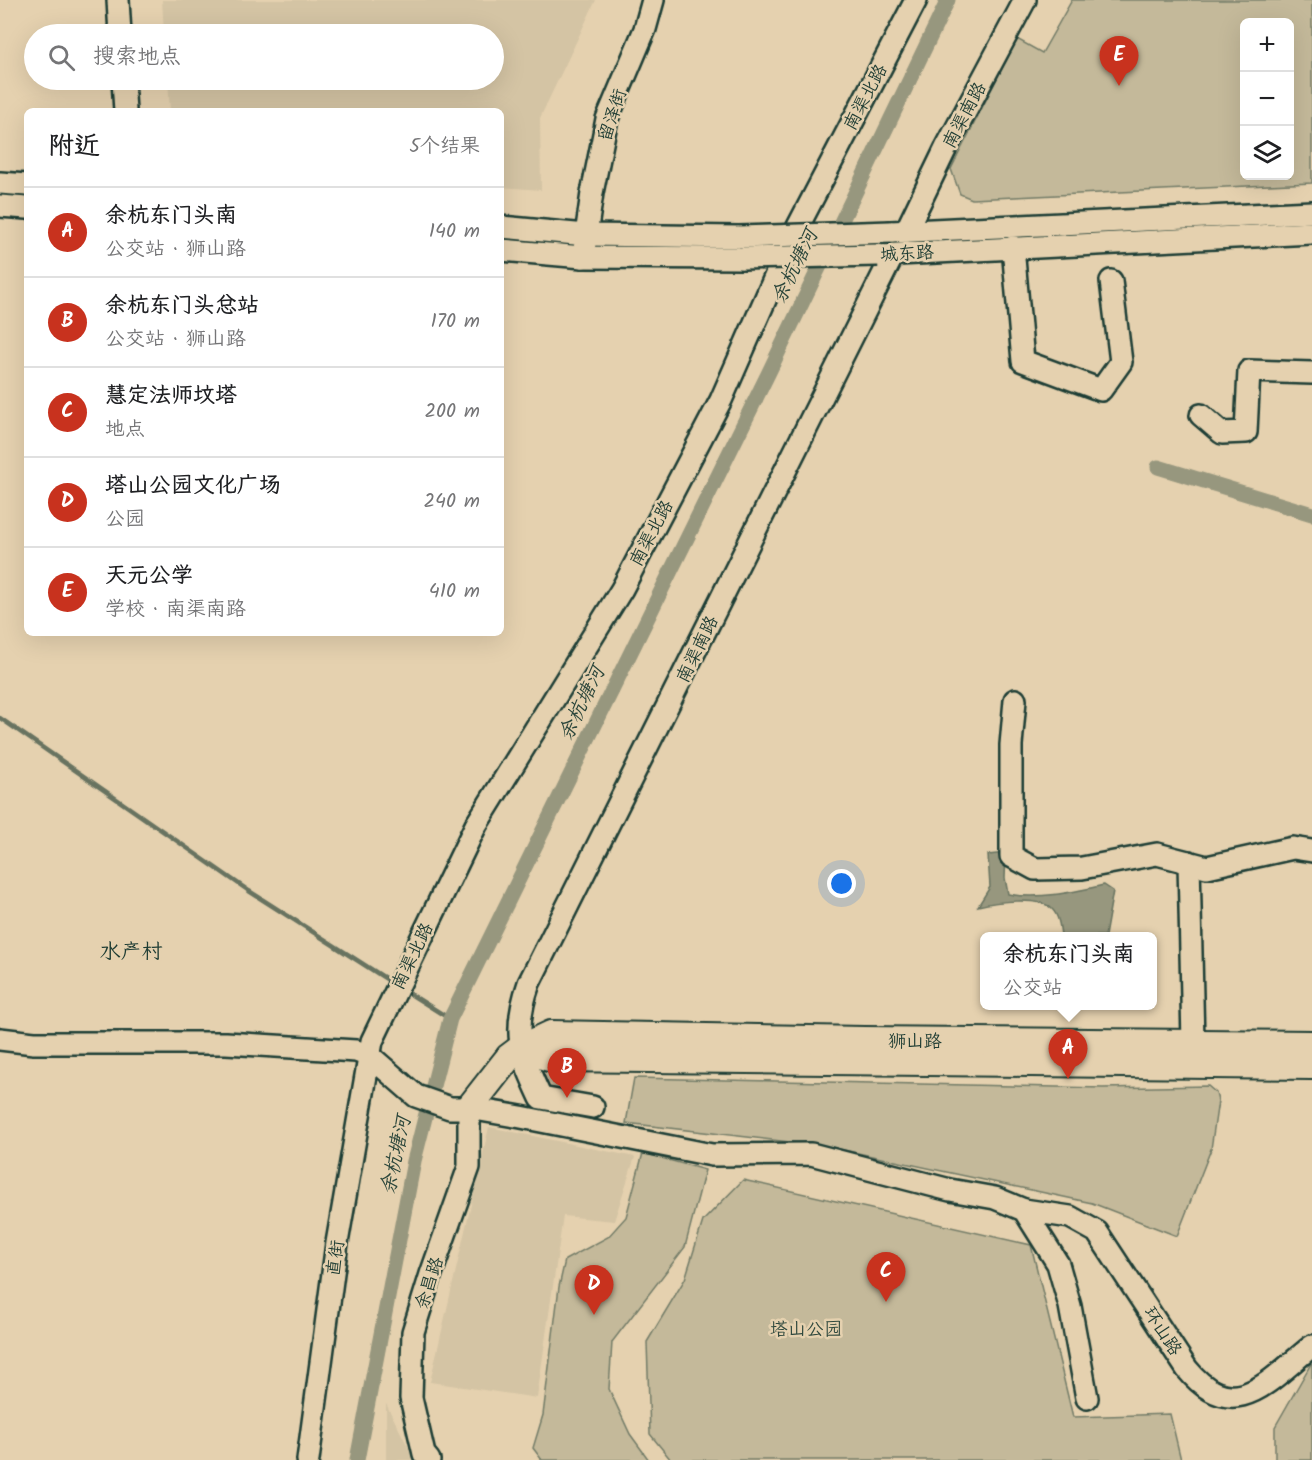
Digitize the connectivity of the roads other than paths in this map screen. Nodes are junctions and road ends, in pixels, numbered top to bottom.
1 (118, 0) edge
2 (653, 0) edge
3 (916, 0) edge
4 (1025, 0) edge
5 (119, 24) edge
6 (124, 90) edge
7 (125, 108) edge
8 (0, 183) edge
9 (24, 185) edge
10 (0, 206) edge
11 (24, 208) edge
12 (1312, 212) edge
13 (504, 227) edge
14 (899, 232) junction
15 (1312, 233) edge
16 (586, 235) junction
17 (1013, 247) junction
18 (504, 250) edge
19 (885, 255) junction
20 (584, 257) junction
21 (1111, 281) dead end
22 (1312, 373) edge
23 (1202, 416) dead end
24 (1015, 700) dead end
25 (1312, 851) edge
26 (1190, 862) junction
27 (0, 1039) edge
28 (1193, 1043) junction
29 (1312, 1044) edge
30 (521, 1048) junction
31 (370, 1056) junction
32 (1312, 1066) edge
33 (592, 1107) dead end
34 (459, 1108) junction
35 (1024, 1210) junction
36 (1312, 1346) edge
37 (1087, 1398) dead end
38 (308, 1460) edge
39 (429, 1460) edge

1 - 5 street
2 - 16 street, 留泽街
3 - 31 street, 南渠北路
4 - 14 street, 南渠南路
6 - 7 street
8 - 9 street
10 - 11 street
12 - 14 street, 城东路
13 - 16 street, 城东路
14 - 16 street, 城东路, bridge
15 - 17 street, 城东路
16 - 20 street, 留泽街
17 - 19 street, 城东路
17 - 21 street
18 - 20 street, 城东路
19 - 20 street, 城东路, bridge
19 - 30 street, 南渠南路
22 - 23 street
24 - 26 street
25 - 26 street
26 - 28 street
27 - 31 street
28 - 29 main road, 狮山路
28 - 30 main road, 狮山路
30 - 32 main road, 狮山路
30 - 33 street, 南渠南路
30 - 34 main road, 狮山路
31 - 34 street, 环山路
31 - 38 street, 直街
34 - 35 street, 环山路
34 - 39 street, 余昌路
35 - 36 street, 环山路
35 - 37 street

